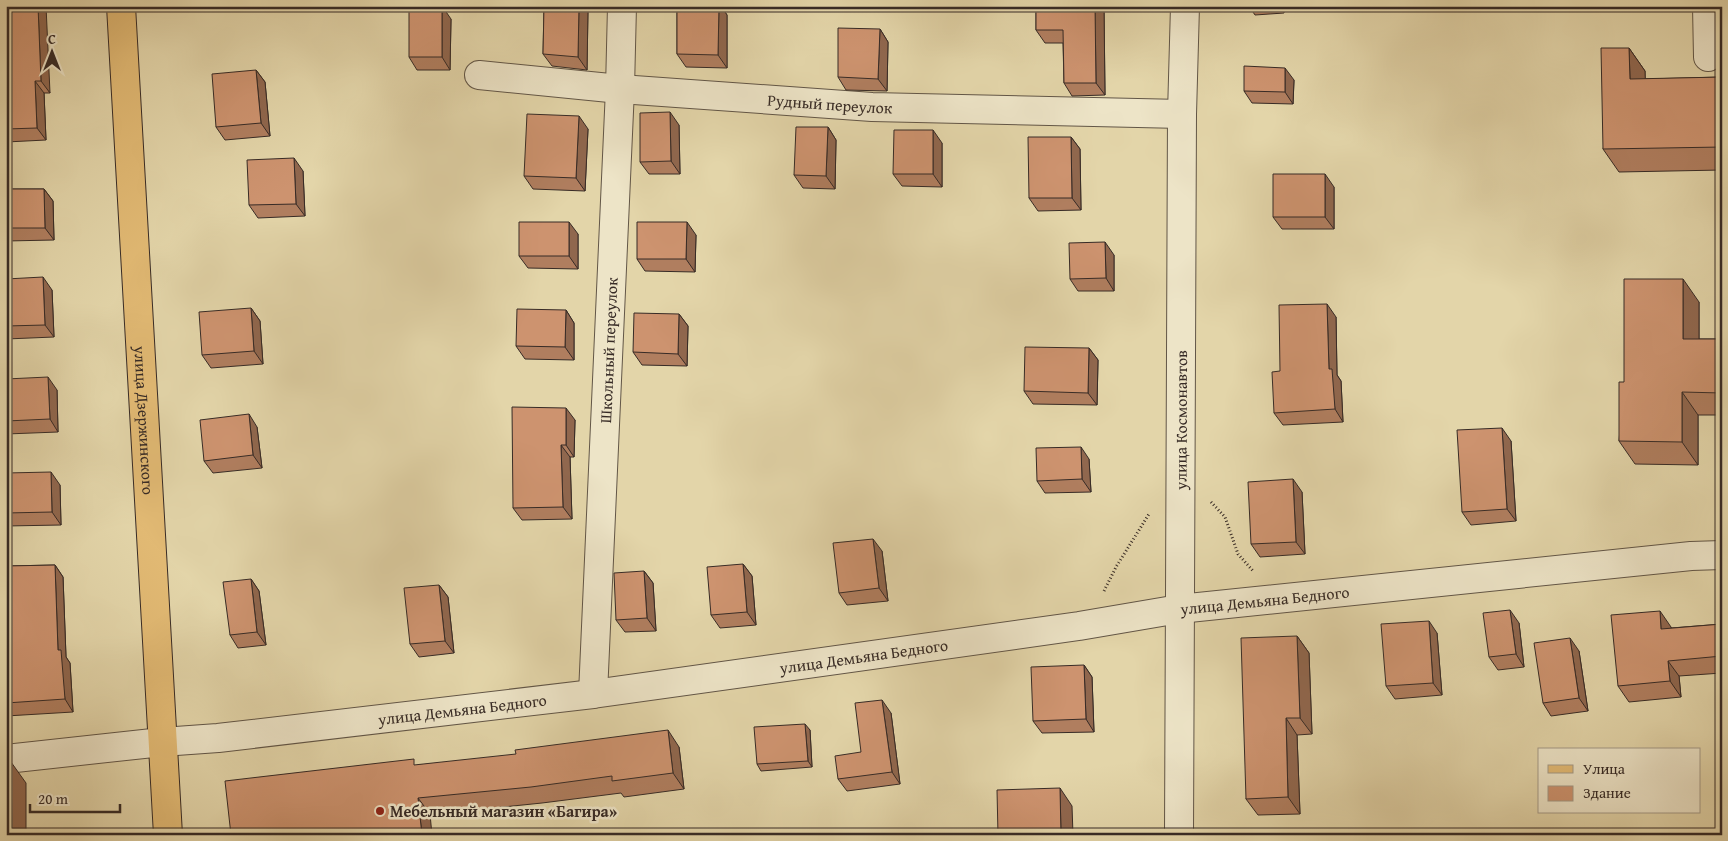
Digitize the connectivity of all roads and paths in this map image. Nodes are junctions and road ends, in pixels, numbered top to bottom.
1 (121, 6) edge
2 (622, 6) edge
3 (1185, 6) edge
4 (1707, 6) edge
5 (1708, 57) dead end
6 (479, 75) dead end
7 (620, 89) junction
8 (1182, 114) junction
9 (1180, 487) junction
10 (1149, 514) dead end
11 (1722, 554) edge
12 (1258, 577) dead end
13 (1179, 610) junction
14 (1080, 626) junction
15 (594, 694) junction
16 (162, 742) junction
17 (6, 759) edge
18 (168, 835) edge
19 (1179, 835) edge

1 - 16 main road, улица Дзержинского
2 - 7 street, Школьный переулок
3 - 8 street, улица Космонавтов
4 - 5 street
6 - 7 street, Рудный переулок
7 - 8 street, Рудный переулок
7 - 15 street, Школьный переулок
8 - 9 street, улица Космонавтов
9 - 12 path
9 - 13 street, улица Космонавтов
10 - 14 path
11 - 13 street, улица Демьяна Бедного
13 - 14 street, улица Демьяна Бедного
13 - 19 street, улица Космонавтов
14 - 15 street, улица Демьяна Бедного
15 - 16 street, улица Демьяна Бедного
16 - 17 street, улица Демьяна Бедного
16 - 18 main road, улица Дзержинского

